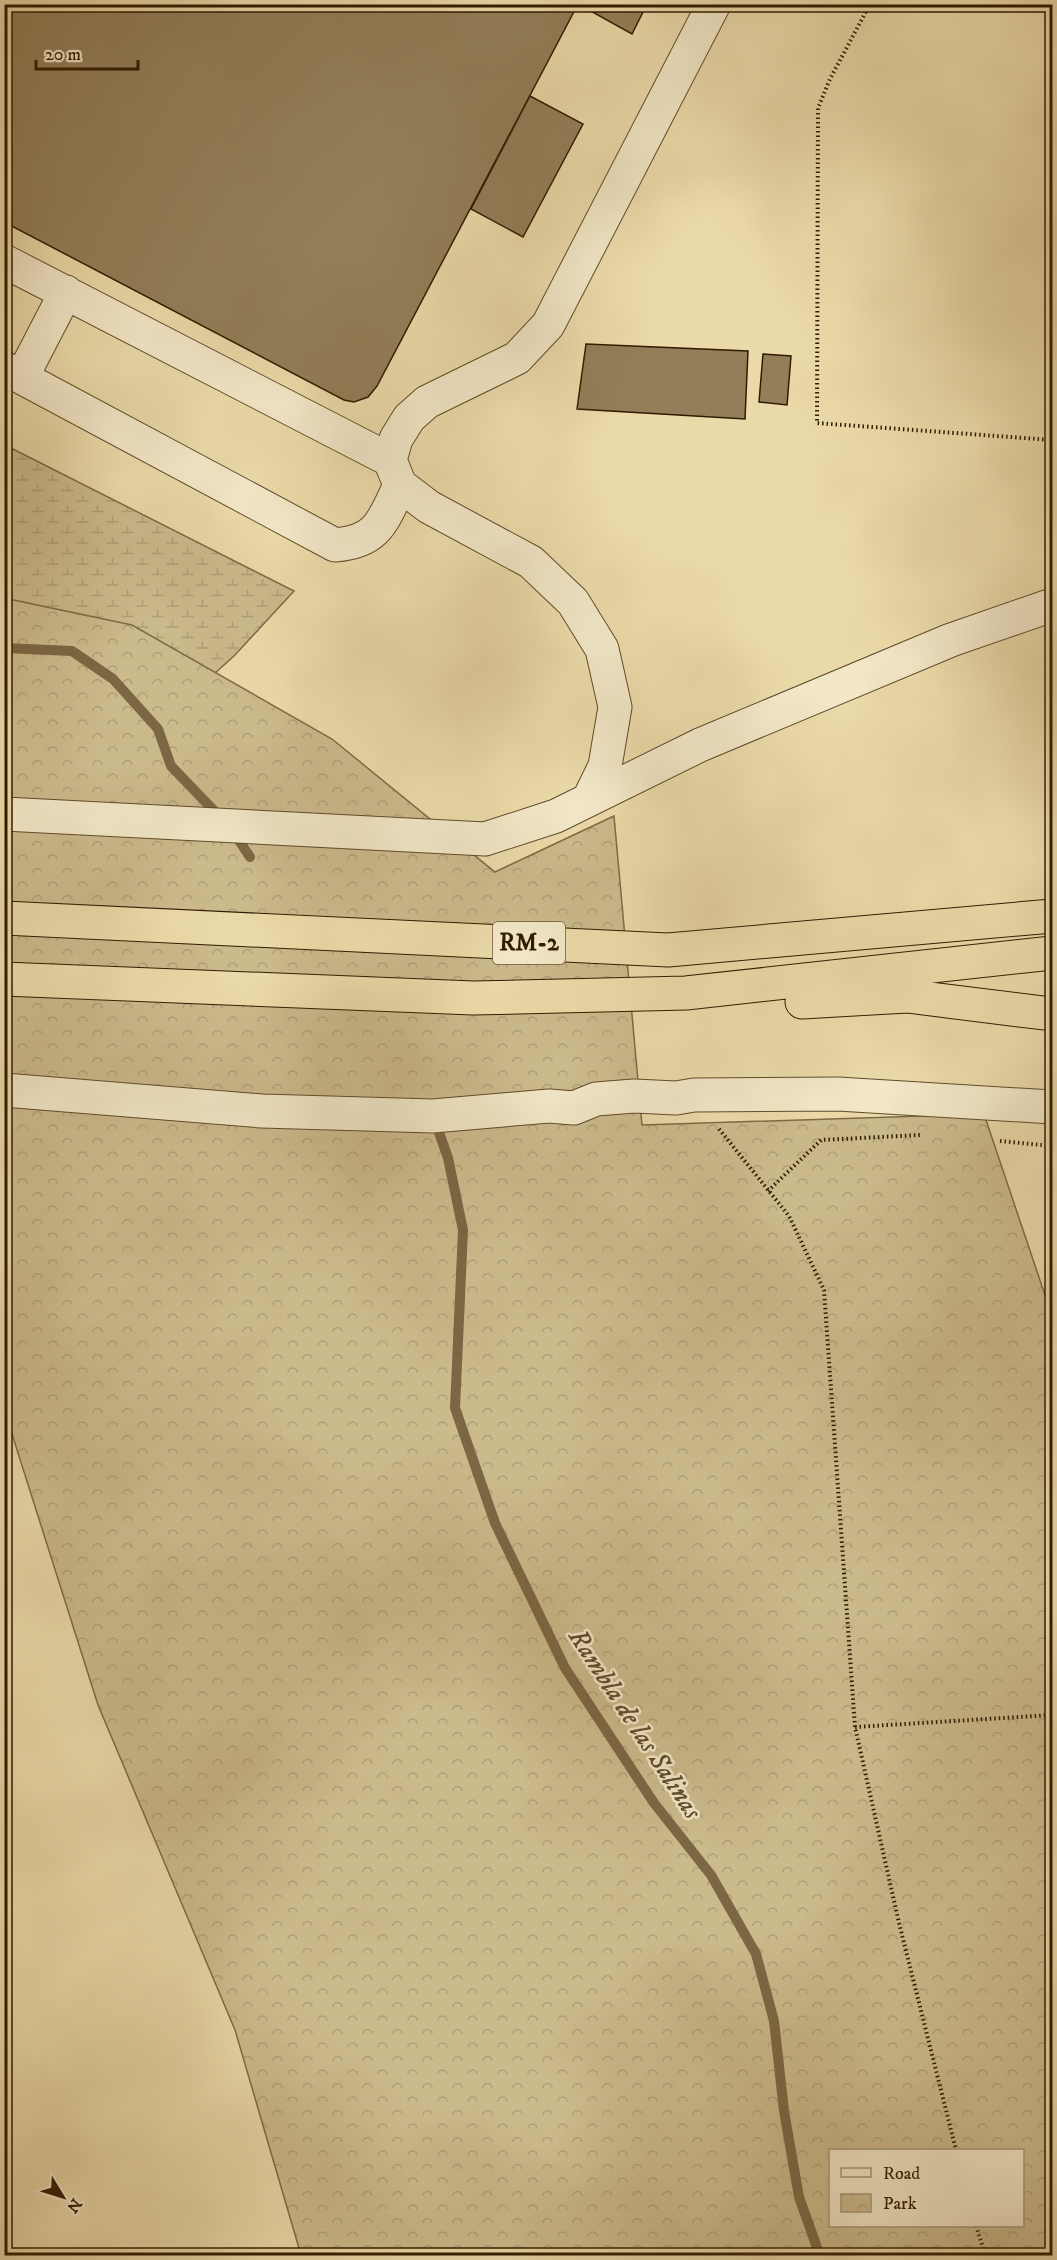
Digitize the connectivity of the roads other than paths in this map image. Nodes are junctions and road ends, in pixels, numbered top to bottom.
1 (714, 4) edge
2 (4, 261) edge
3 (66, 292) junction
4 (13, 373) edge
5 (395, 472) junction
6 (1053, 605) edge
7 (590, 799) junction
8 (4, 814) edge
9 (1053, 916) edge
10 (4, 918) edge
11 (1053, 953) edge
12 (4, 979) edge
13 (686, 993) junction
14 (1053, 1014) edge
15 (4, 1090) edge
16 (1053, 1107) edge

1 - 5 lane
2 - 3 lane
3 - 4 lane
3 - 5 lane
4 - 5 lane
5 - 7 lane
6 - 7 lane
7 - 8 lane
9 - 10 highway, RM-2
11 - 13 highway, RM-2
12 - 13 highway, RM-2
13 - 14 highway
15 - 16 lane

